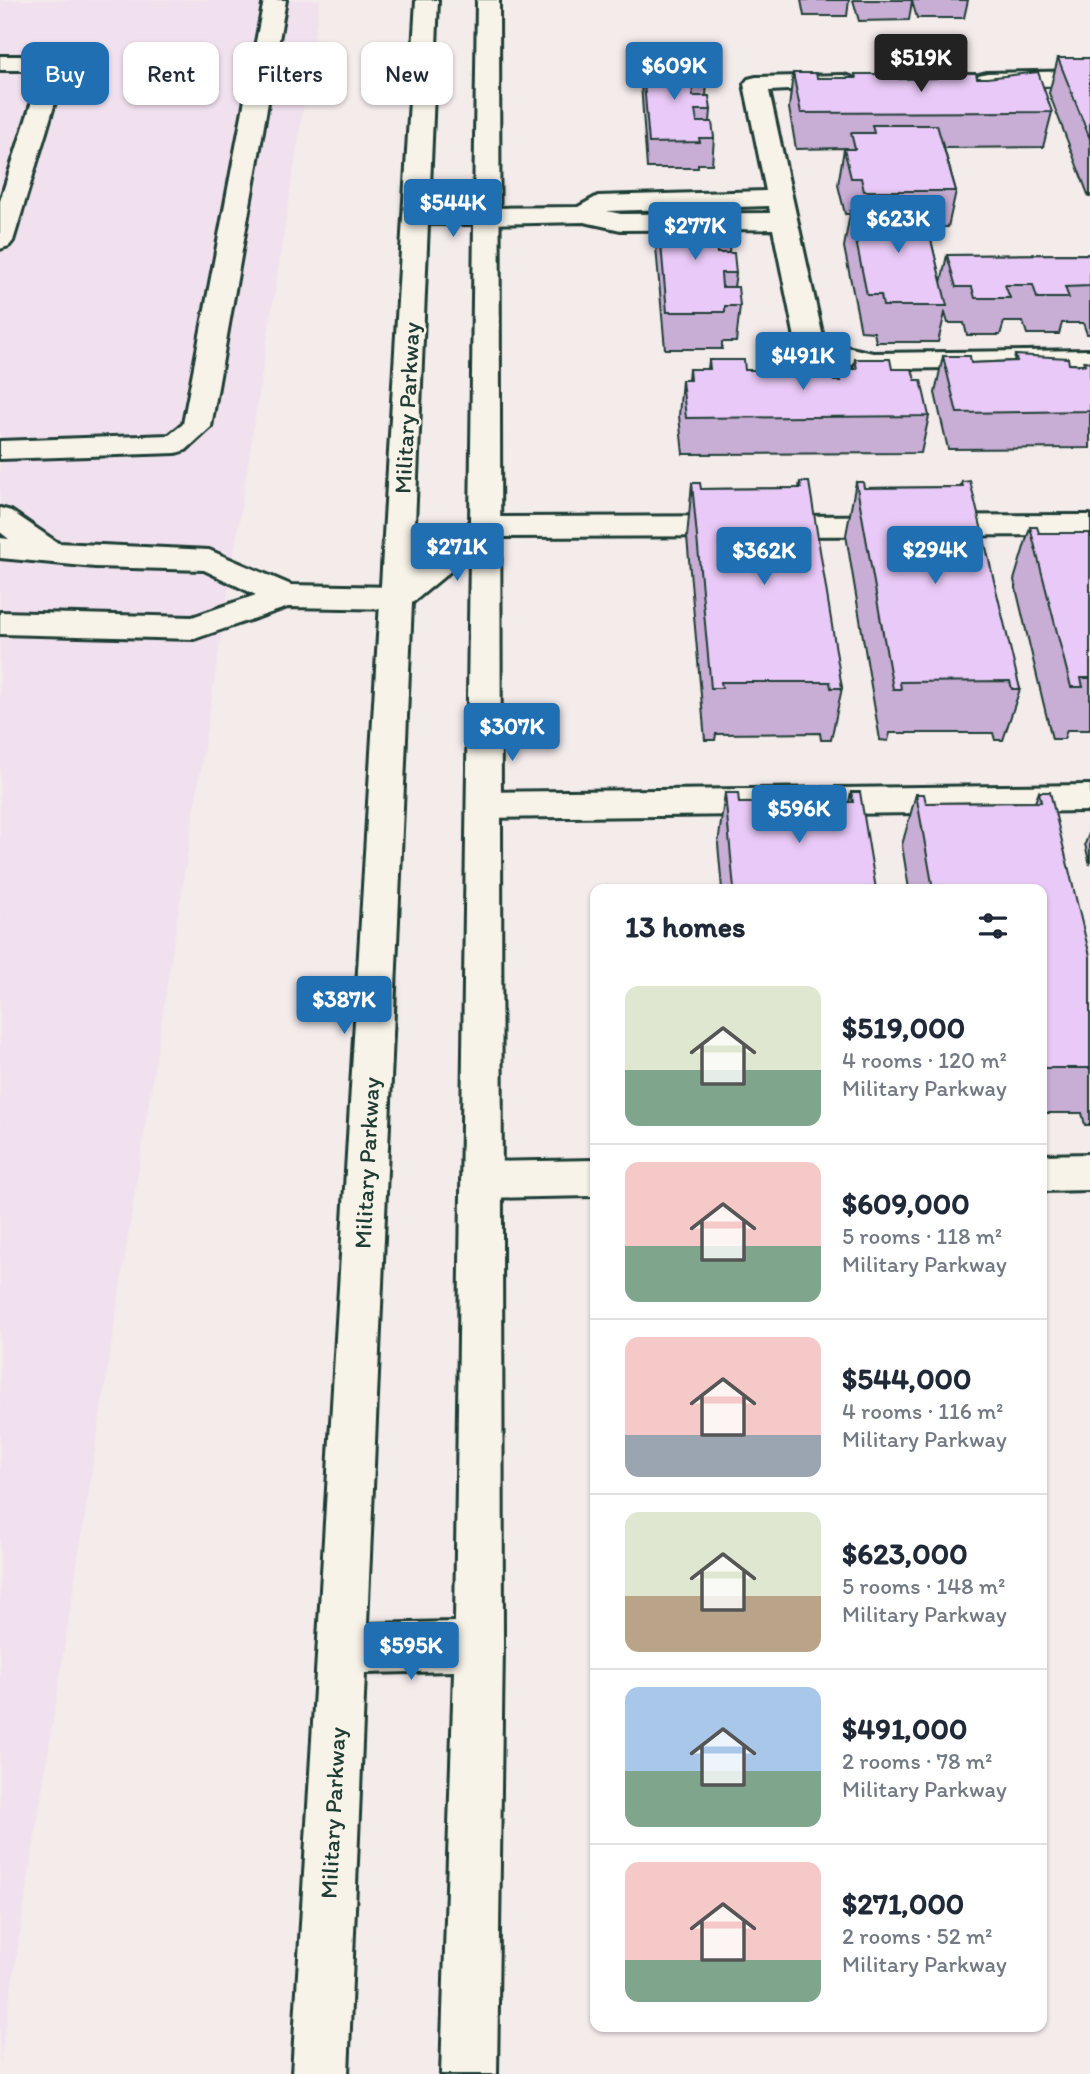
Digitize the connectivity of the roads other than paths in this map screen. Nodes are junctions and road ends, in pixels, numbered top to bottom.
1 (275, 0) edge
2 (427, 0) edge
3 (488, 0) edge
4 (0, 63) edge
5 (1090, 78) edge
6 (965, 80) edge
7 (867, 82) edge
8 (782, 210) junction
9 (487, 216) junction
10 (417, 217) junction
11 (0, 242) edge
12 (1090, 358) edge
13 (0, 450) edge
14 (0, 518) edge
15 (1090, 525) edge
16 (485, 527) junction
17 (0, 548) edge
18 (53, 554) junction
19 (286, 596) junction
20 (397, 598) junction
21 (0, 623) edge
22 (1090, 798) edge
23 (484, 806) junction
24 (1090, 1172) edge
25 (1047, 1173) edge
26 (590, 1178) edge
27 (481, 1180) junction
28 (479, 1646) junction
29 (342, 1648) junction
30 (320, 2074) edge
31 (469, 2074) edge

1 - 13 main road
2 - 10 main road, Military Parkway
3 - 9 main road
4 - 11 main road
5 - 6 main road
7 - 8 main road
8 - 9 main road
8 - 12 main road
9 - 10 main road
9 - 16 main road
10 - 20 main road, Military Parkway
14 - 18 main road
15 - 16 main road
16 - 20 main road
16 - 23 main road
17 - 18 main road
18 - 19 main road
19 - 20 main road
19 - 21 main road
20 - 29 main road, Military Parkway
22 - 23 main road
23 - 27 main road
24 - 25 main road
26 - 27 main road
27 - 28 main road
28 - 29 main road
28 - 31 main road
29 - 30 main road, Military Parkway

